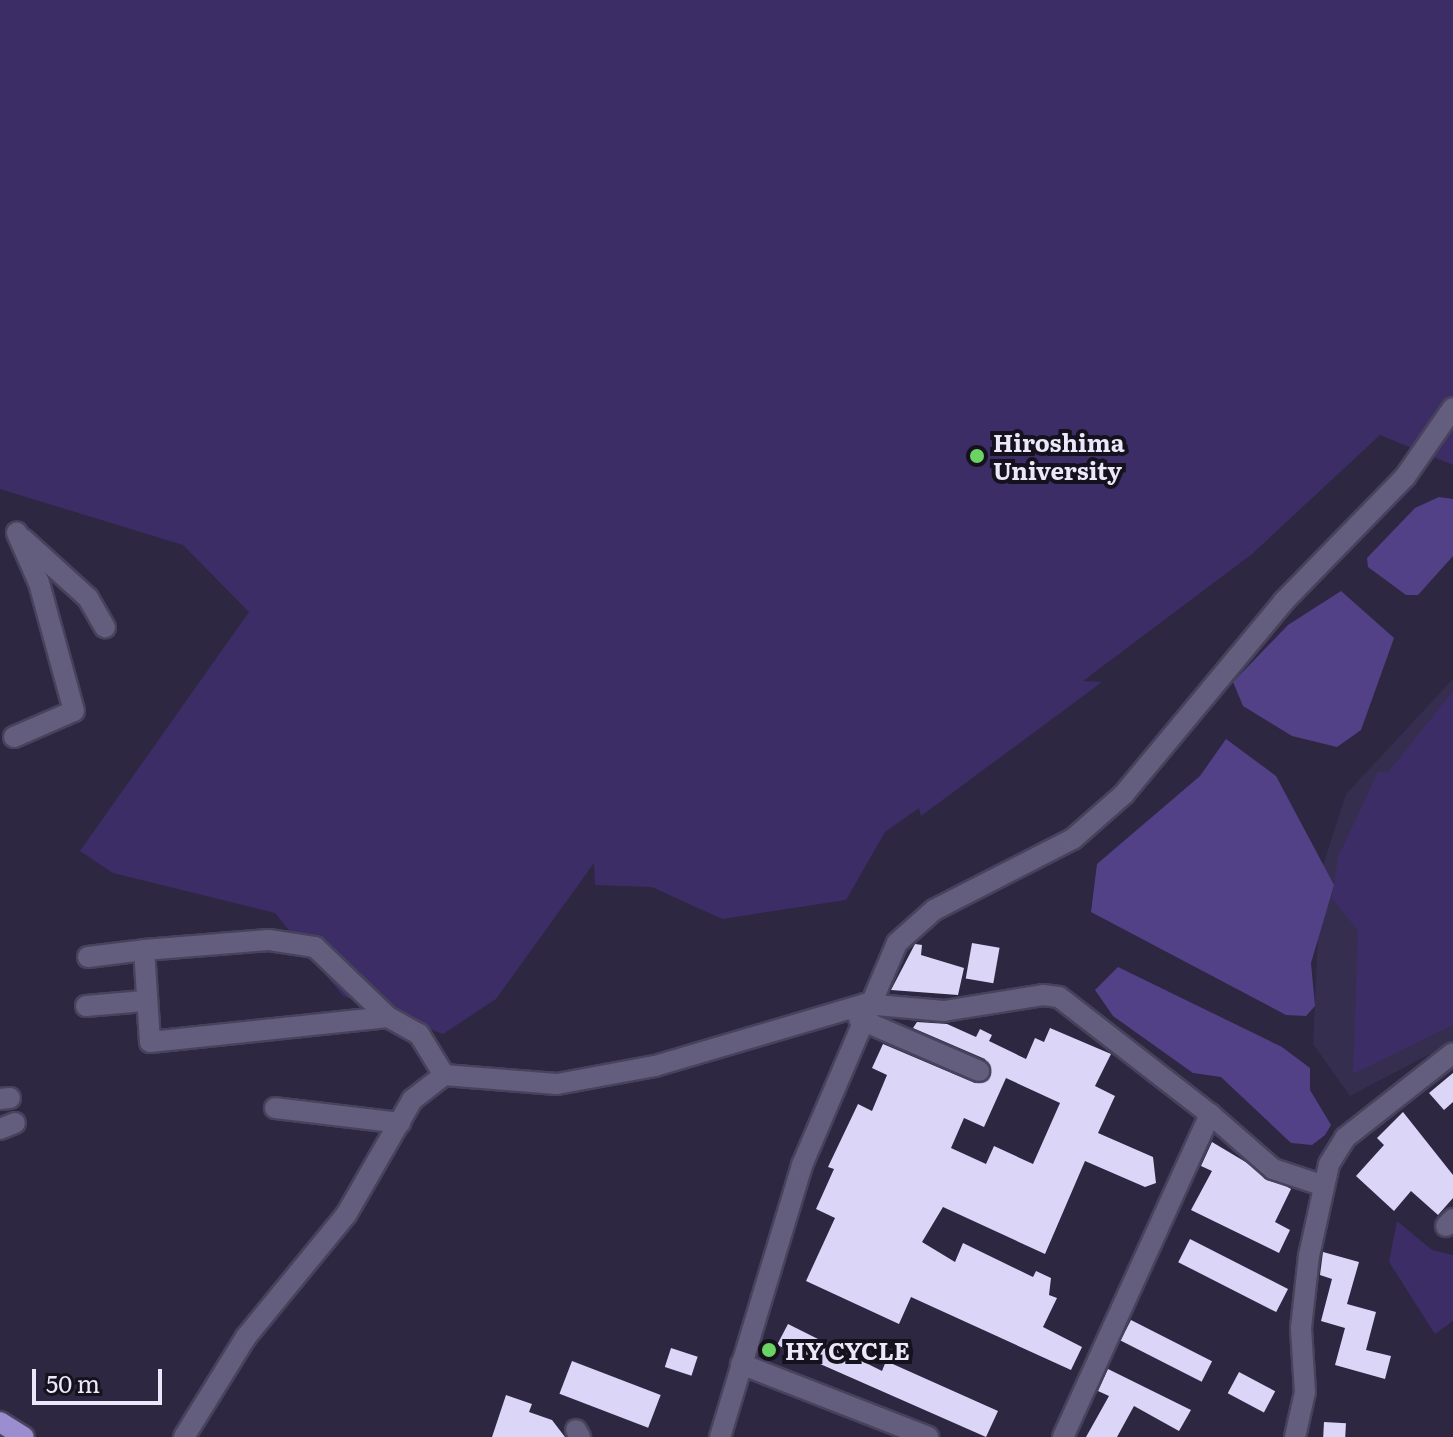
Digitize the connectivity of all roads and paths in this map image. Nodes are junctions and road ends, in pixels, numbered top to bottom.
1 (1453, 408) edge
2 (8, 535) edge
3 (105, 627) dead end
4 (14, 737) dead end
5 (144, 950) junction
6 (88, 957) dead end
7 (144, 1001) junction
8 (86, 1006) dead end
9 (862, 1012) junction
10 (388, 1017) junction
11 (1453, 1053) edge
12 (979, 1071) dead end
13 (444, 1075) junction
14 (275, 1108) dead end
15 (1210, 1114) junction
16 (400, 1123) junction
17 (1324, 1186) junction
18 (741, 1364) junction
19 (0, 1422) edge
20 (24, 1437) edge
21 (184, 1437) edge
22 (720, 1437) edge
23 (928, 1437) edge
24 (1063, 1437) edge
25 (1295, 1437) edge

1 - 9 street
2 - 3 street
2 - 4 street
5 - 6 street
5 - 7 street
5 - 10 street
7 - 8 street
7 - 10 street
9 - 12 street
9 - 13 street
9 - 15 street
9 - 18 street
10 - 13 street
11 - 17 street
13 - 16 street
14 - 16 street
15 - 17 street
15 - 24 street
16 - 21 street
17 - 25 street
18 - 22 street
18 - 23 street
19 - 20 main road

